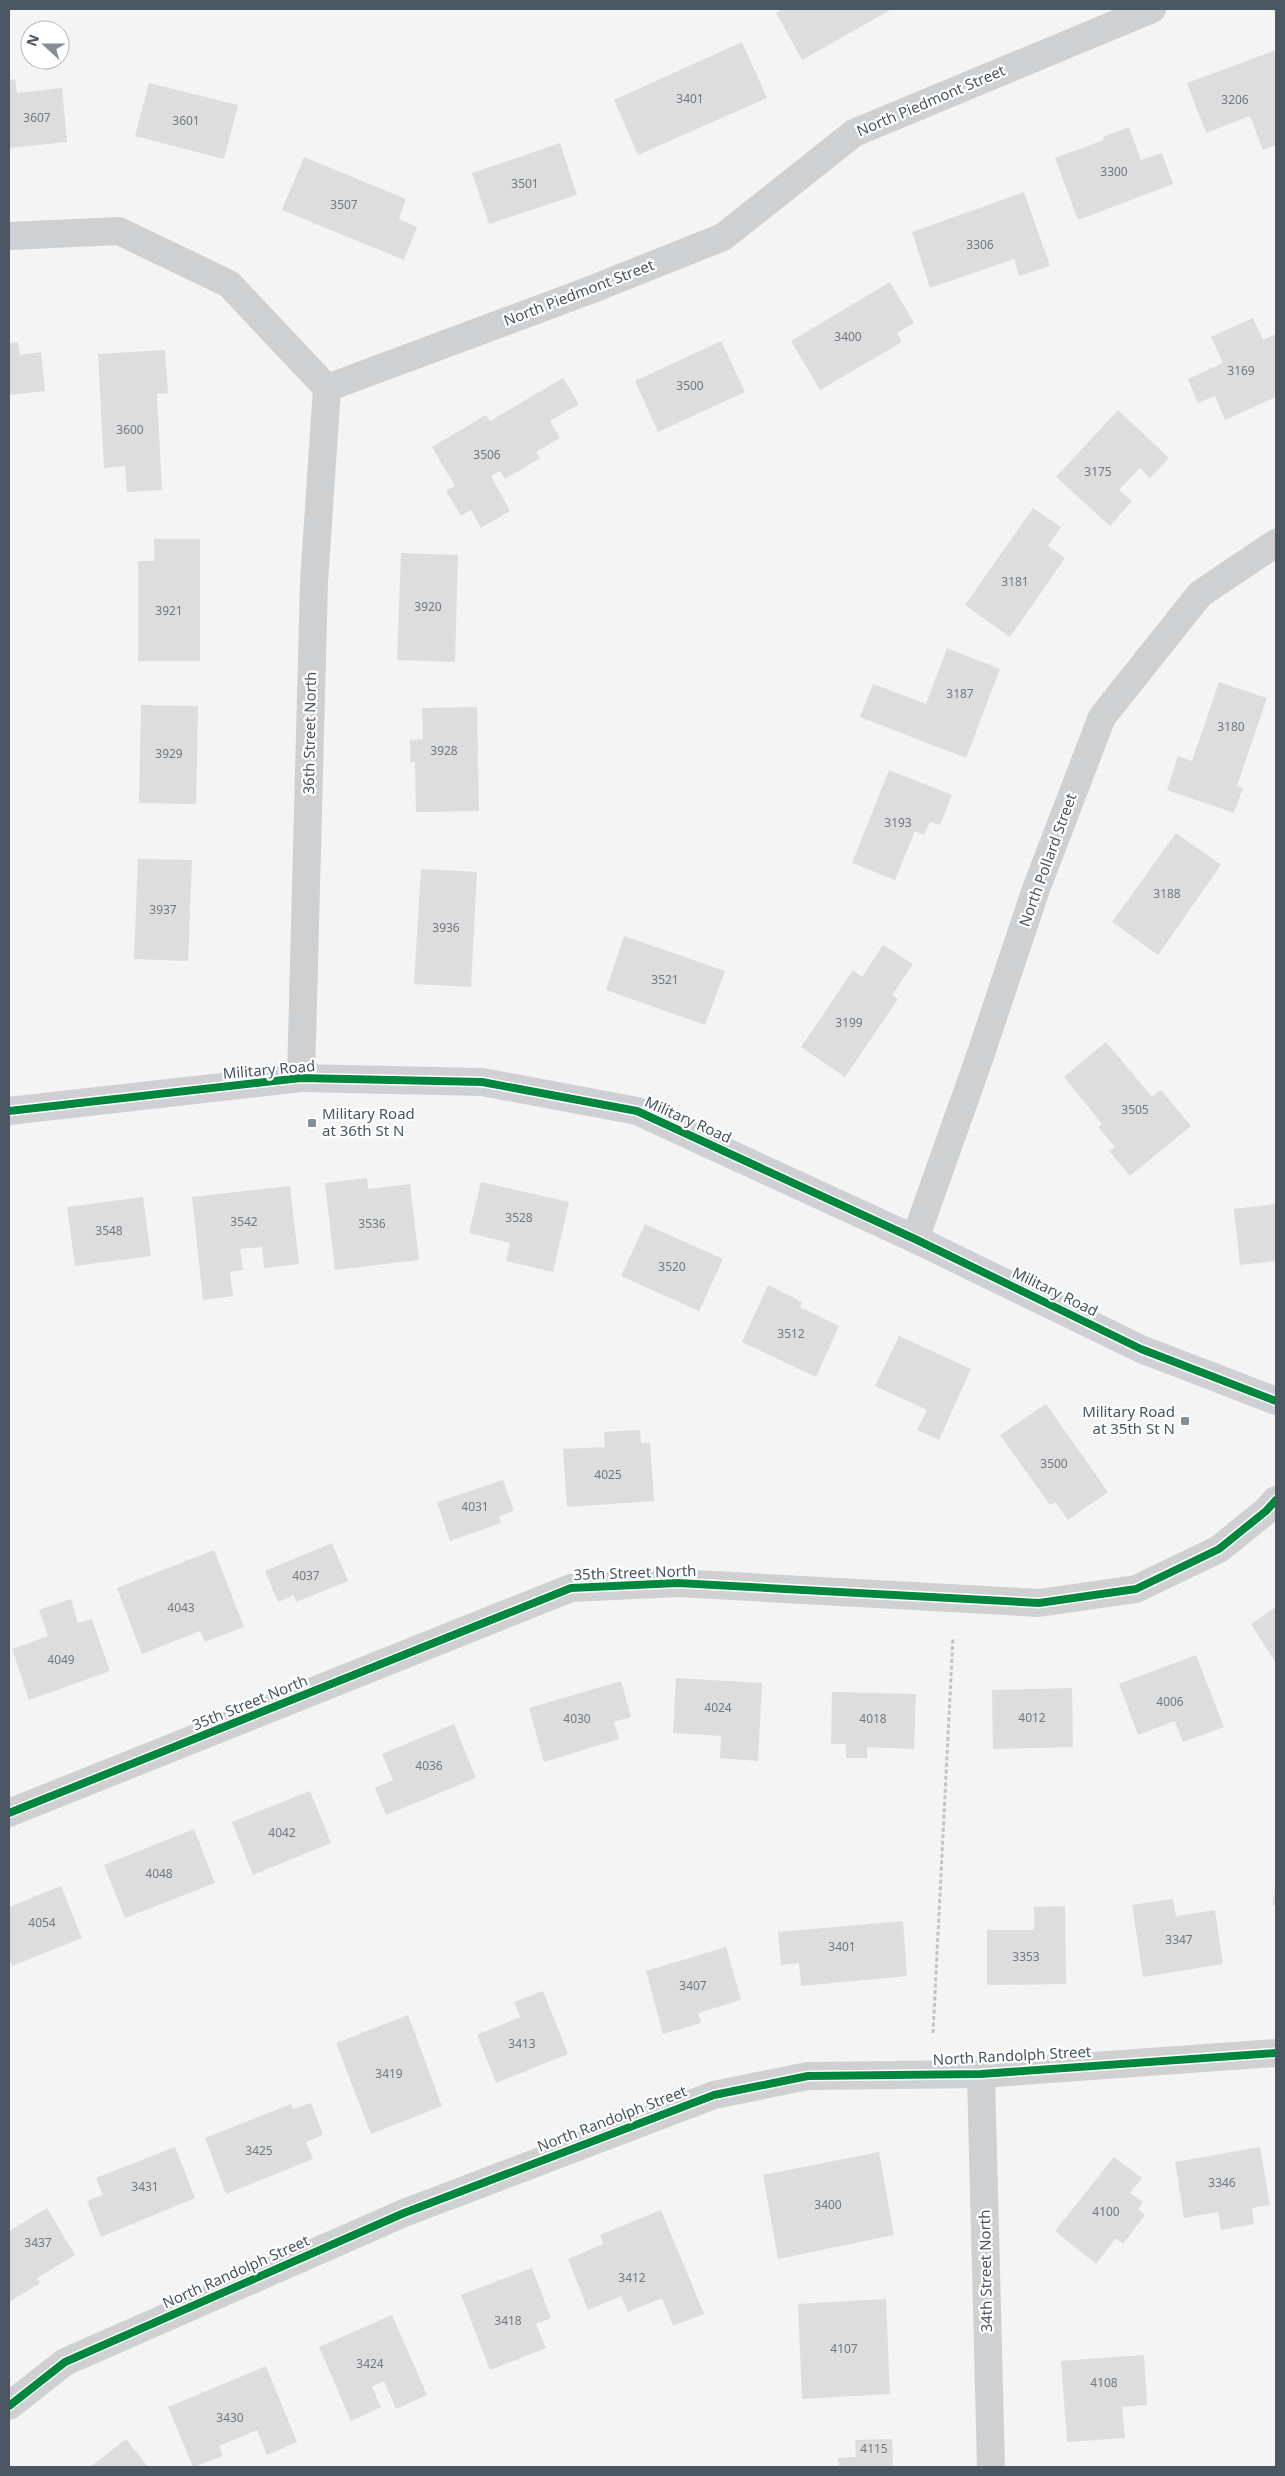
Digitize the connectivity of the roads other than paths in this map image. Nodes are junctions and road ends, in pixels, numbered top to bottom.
1 (1152, 9) edge
2 (9, 236) edge
3 (327, 388) junction
4 (1276, 543) edge
5 (301, 1078) junction
6 (9, 1111) edge
7 (915, 1240) junction
8 (1276, 1401) edge
9 (1276, 1500) edge
10 (9, 1813) edge
11 (1276, 2053) edge
12 (981, 2074) junction
13 (9, 2406) edge
14 (991, 2467) edge

1 - 3 street, North Piedmont Street
2 - 3 street
3 - 5 street, 36th Street North
4 - 7 street, North Pollard Street
5 - 6 main road, Military Road
5 - 7 main road, Military Road
7 - 8 main road, Military Road
9 - 10 street, 35th Street North
11 - 12 street, North Randolph Street
12 - 13 street, North Randolph Street
12 - 14 street, 34th Street North

